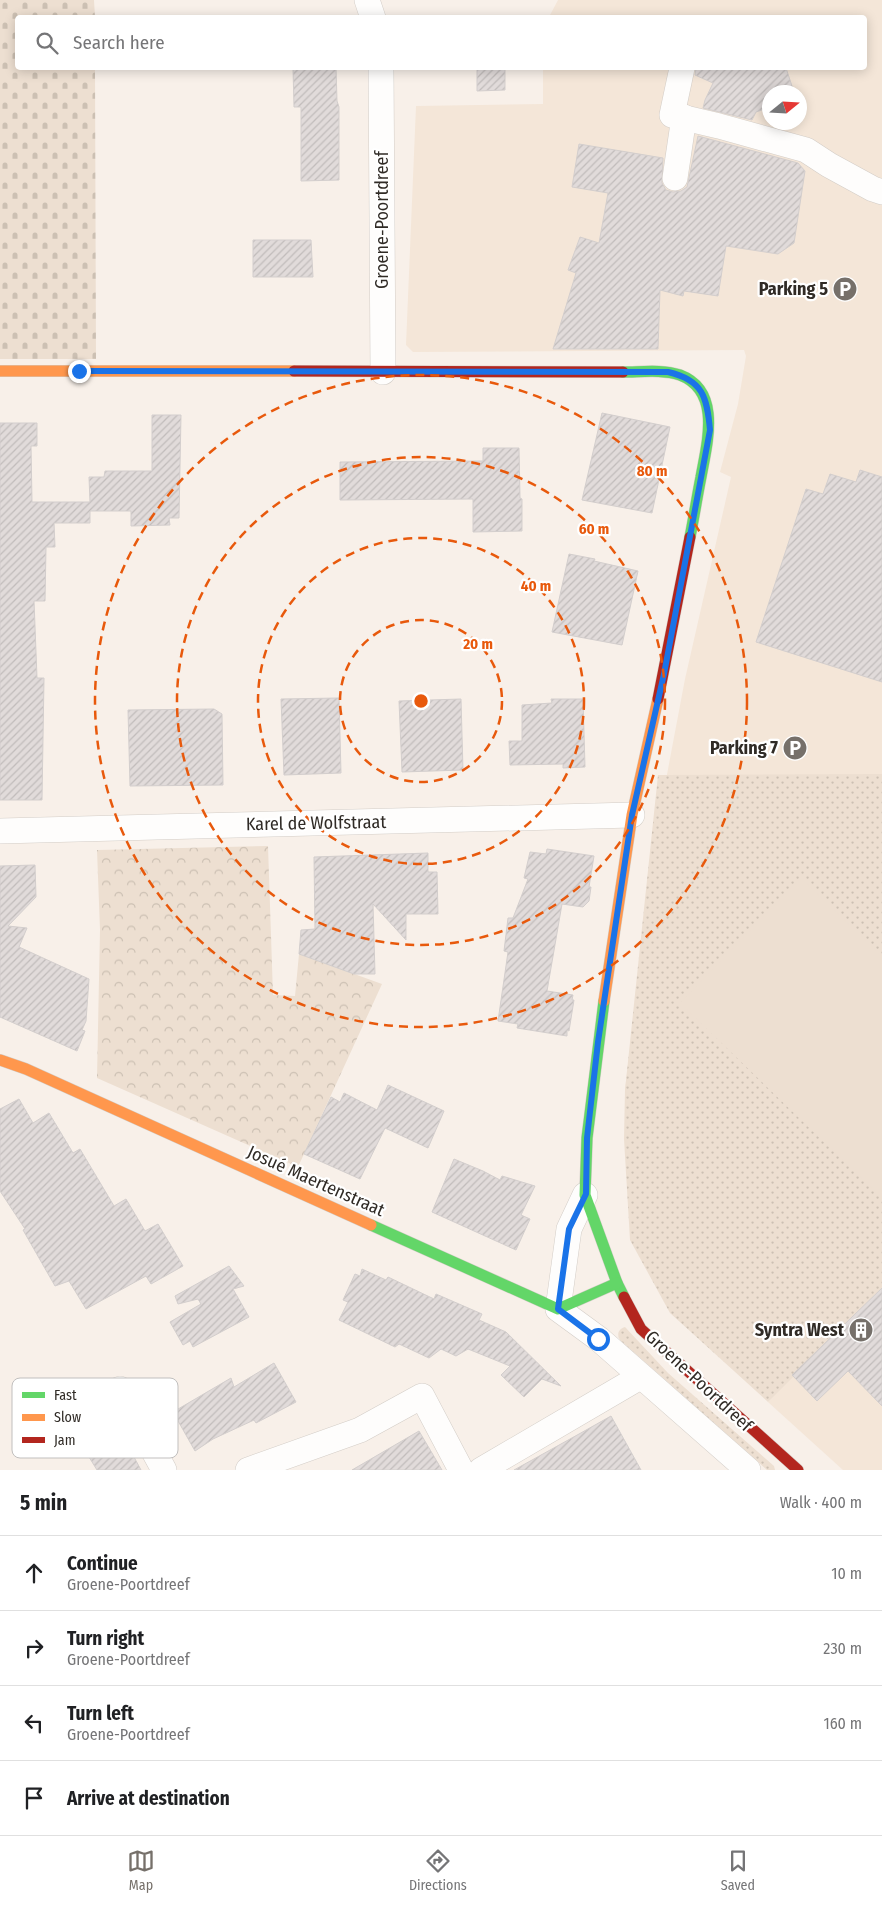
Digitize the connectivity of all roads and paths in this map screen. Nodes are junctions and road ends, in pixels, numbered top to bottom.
1 (367, 0) edge
2 (372, 15) edge
3 (381, 70) edge
4 (682, 70) edge
5 (684, 118) junction
6 (675, 178) dead end
7 (882, 192) edge
8 (0, 371) edge
9 (383, 372) junction
10 (632, 815) junction
11 (0, 831) edge
12 (0, 1060) edge
13 (586, 1194) junction
14 (617, 1283) junction
15 (558, 1309) junction
16 (640, 1377) junction
17 (157, 1458) edge
18 (796, 1469) edge
19 (164, 1470) edge
20 (248, 1470) edge
21 (461, 1470) edge
22 (481, 1470) edge
23 (748, 1470) edge

1 - 2 street
3 - 9 street, Groene-Poortdreef
4 - 5 street
5 - 6 street
5 - 7 street
8 - 9 street, Groene-Poortdreef
9 - 10 street, Groene-Poortdreef
10 - 11 street, Karel de Wolfstraat
10 - 13 street, Groene-Poortdreef
12 - 15 street, Josué Maertenstraat
13 - 14 street, Groene-Poortdreef
13 - 15 street, Groene-Poortdreef
14 - 15 street
14 - 18 street, Groene-Poortdreef
15 - 16 street, Groene-Poortdreef
16 - 22 street
16 - 23 street, Groene-Poortdreef
17 - 19 street
20 - 21 street

